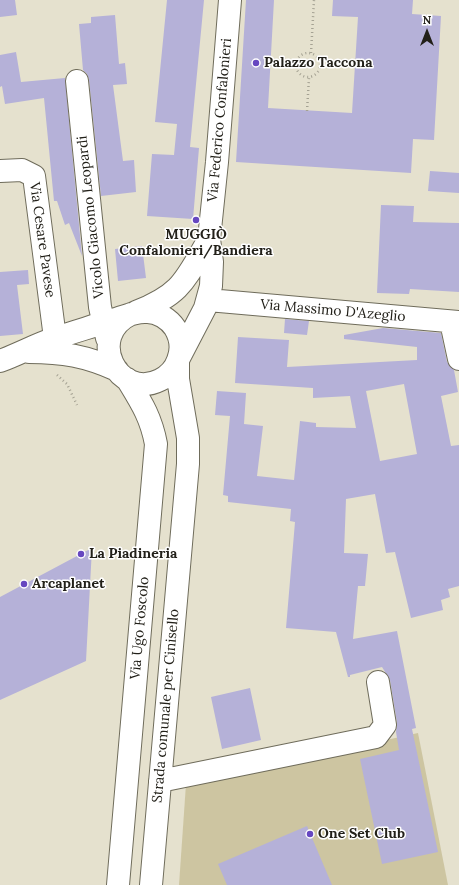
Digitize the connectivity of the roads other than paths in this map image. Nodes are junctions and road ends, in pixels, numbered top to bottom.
1 (230, 0) edge
2 (77, 81) dead end
3 (0, 171) edge
4 (209, 240) junction
5 (208, 300) junction
6 (132, 314) junction
7 (455, 322) edge
8 (104, 323) junction
9 (55, 338) junction
10 (24, 352) junction
11 (459, 359) edge
12 (179, 360) junction
13 (0, 361) edge
14 (117, 368) junction
15 (378, 682) dead end
16 (160, 781) junction
17 (118, 885) edge
18 (151, 885) edge

1 - 4 street, Via Federico Confalonieri
2 - 8 street, Vicolo Giacomo Leopardi
3 - 9 street, Via Cesare Pavese
4 - 5 street, Via Federico Confalonieri
4 - 6 street, Via Federico Confalonieri
5 - 7 street, Via Massimo D'Azeglio
5 - 12 street, Via Federico Confalonieri
6 - 8 street
6 - 12 street
6 - 14 street
7 - 11 street
8 - 9 street
8 - 14 street, Vicolo Giacomo Leopardi
9 - 10 street
10 - 13 street
10 - 14 street
12 - 14 street
12 - 16 street, Strada comunale per Cinisello
14 - 17 street, Via Ugo Foscolo
15 - 16 street
16 - 18 street, Strada comunale per Cinisello

